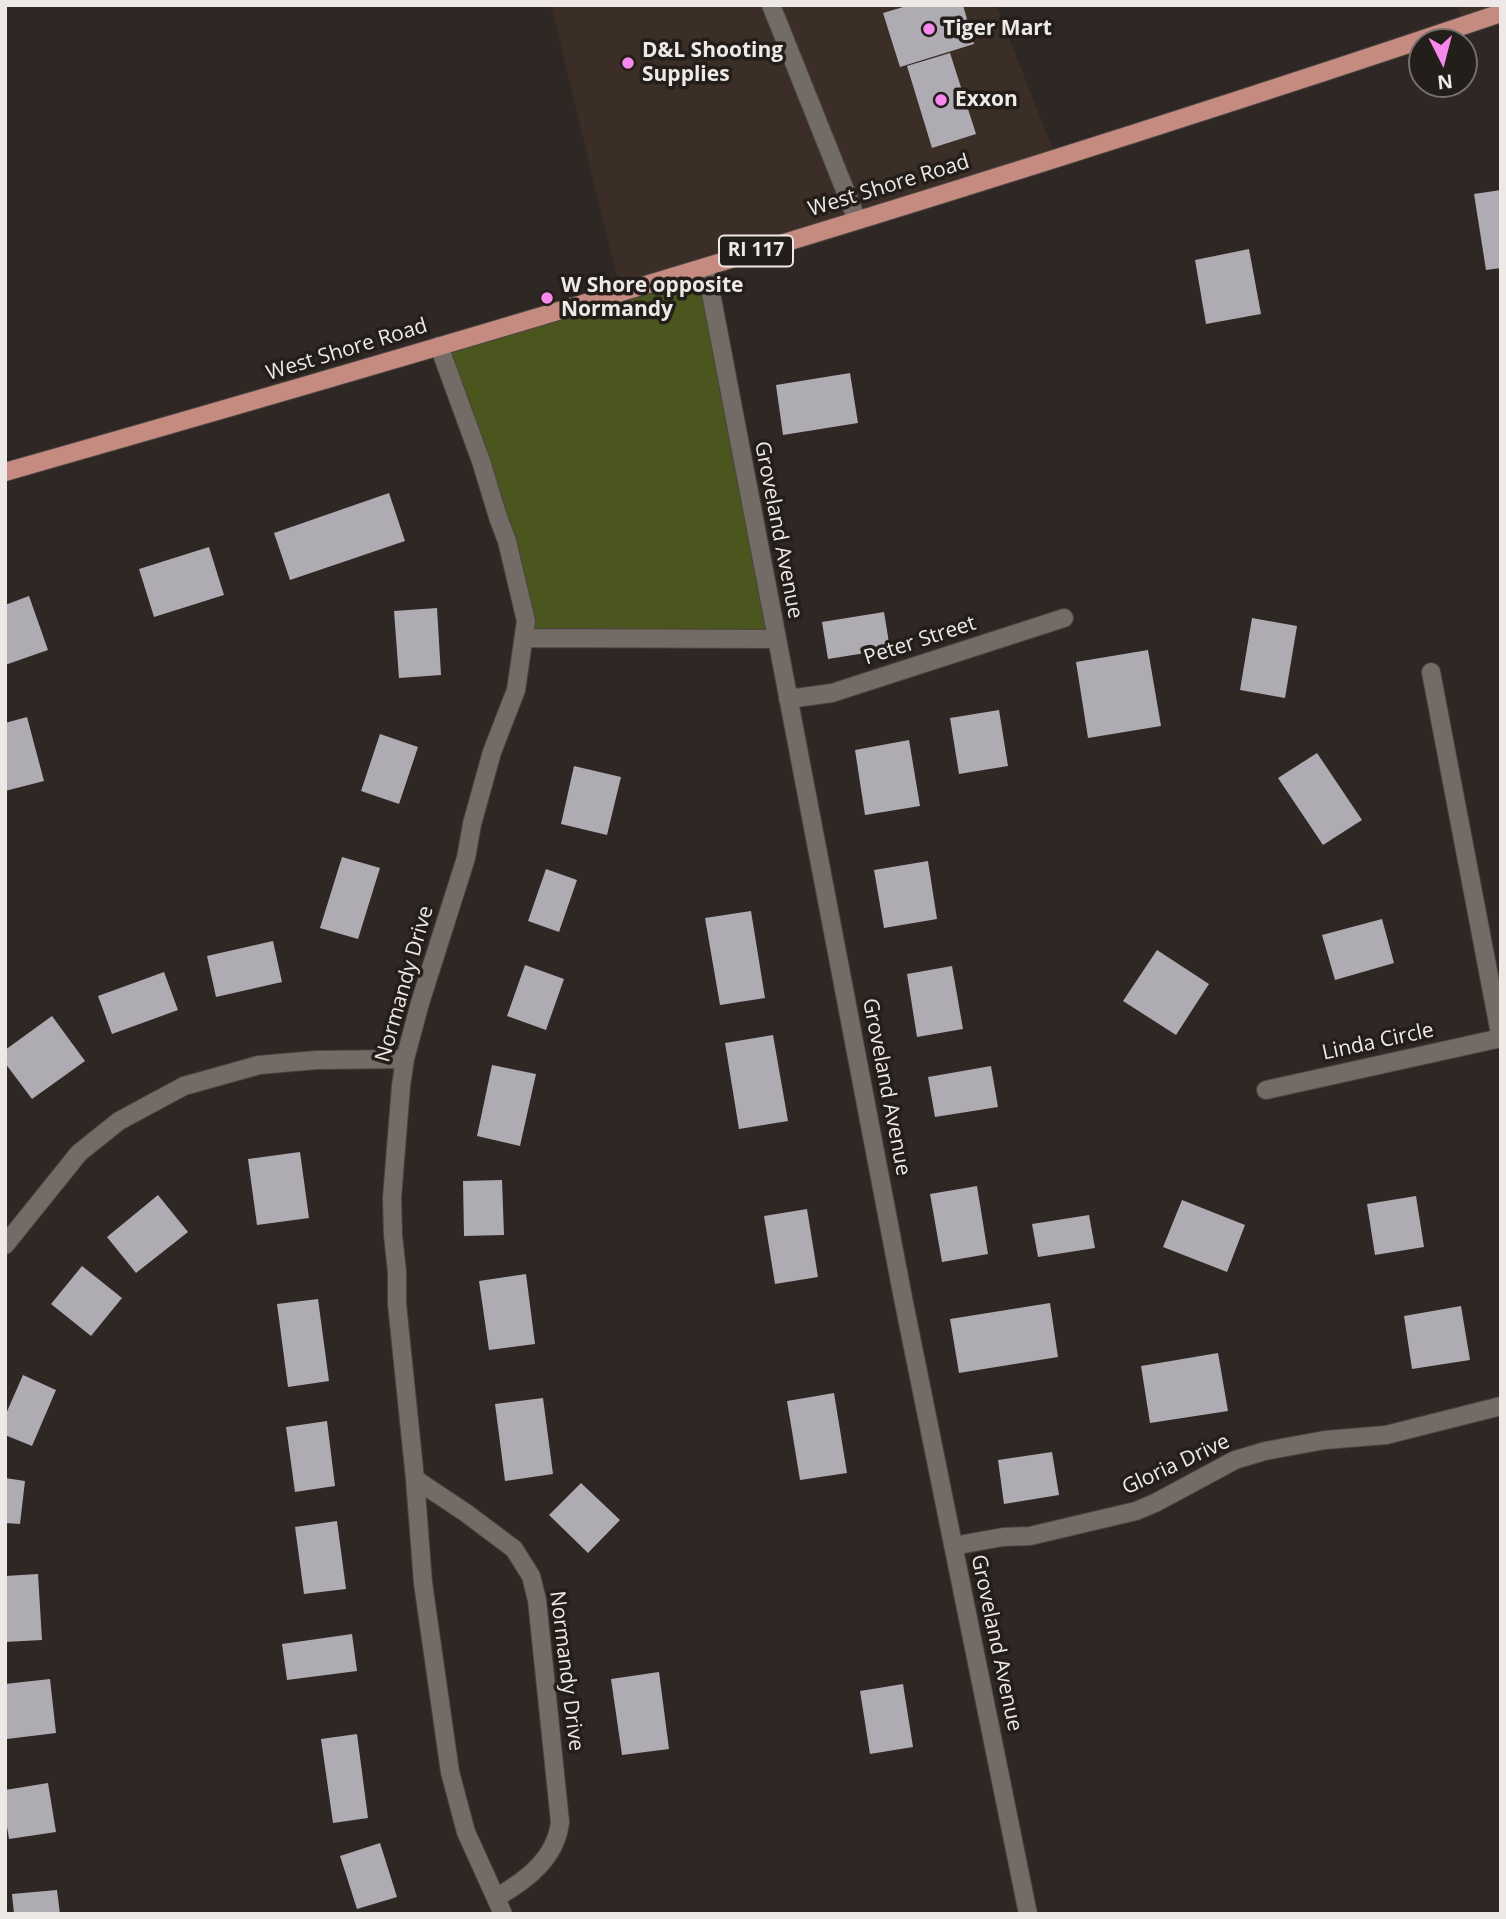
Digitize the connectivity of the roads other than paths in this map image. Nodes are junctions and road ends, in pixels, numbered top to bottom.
1 (771, 5) edge
2 (1501, 13) edge
3 (857, 220) junction
4 (706, 267) junction
5 (439, 346) junction
6 (5, 472) edge
7 (1064, 618) dead end
8 (524, 638) junction
9 (775, 639) junction
10 (1431, 673) dead end
11 (788, 699) junction
12 (1501, 1039) edge
13 (405, 1059) junction
14 (1266, 1090) dead end
15 (5, 1245) edge
16 (1501, 1406) edge
17 (415, 1479) junction
18 (953, 1546) junction
19 (500, 1906) edge
20 (1028, 1914) edge

1 - 3 street
2 - 3 main road, West Shore Road / RI 117
3 - 4 main road, West Shore Road / RI 117
4 - 5 main road, West Shore Road / RI 117
4 - 9 street, Groveland Avenue
5 - 6 main road, West Shore Road / RI 117
5 - 8 street, Normandy Drive
7 - 11 street, Peter Street
8 - 9 street
8 - 13 street, Normandy Drive
9 - 11 street, Groveland Avenue
10 - 12 street
11 - 18 street, Groveland Avenue
12 - 14 street, Linda Circle
13 - 15 street
13 - 17 street, Normandy Drive
16 - 18 street, Gloria Drive
17 - 19 street, Normandy Drive
17 - 19 street, Normandy Drive
18 - 20 street, Groveland Avenue

